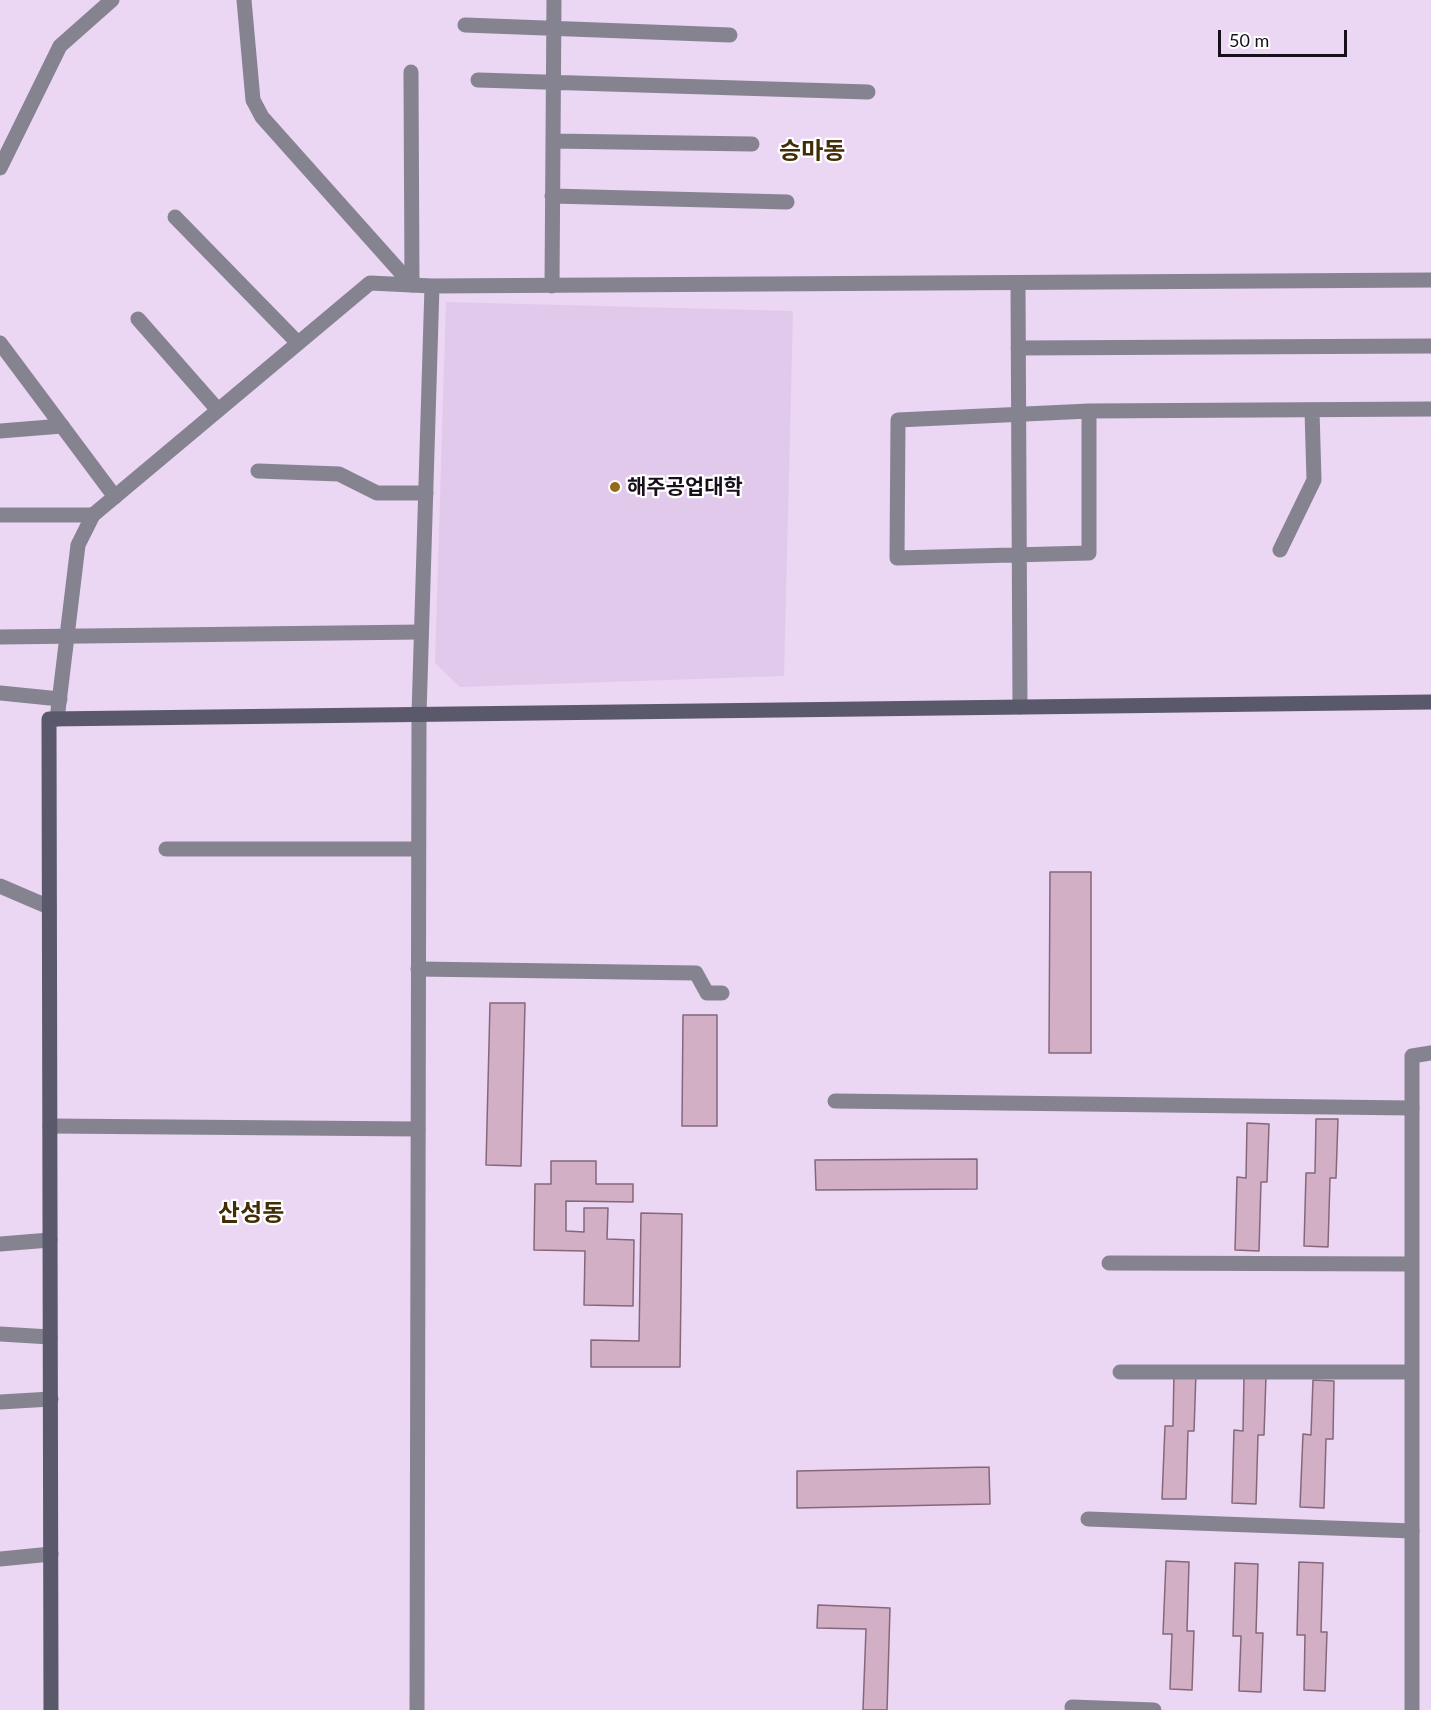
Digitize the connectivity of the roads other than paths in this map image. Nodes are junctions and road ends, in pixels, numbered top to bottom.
1 (112, 0) edge
2 (244, 0) edge
3 (554, 0) edge
4 (465, 24) dead end
5 (554, 28) junction
6 (730, 35) dead end
7 (411, 72) dead end
8 (478, 80) dead end
9 (553, 82) junction
10 (868, 92) dead end
11 (553, 141) junction
12 (752, 144) dead end
13 (0, 168) edge
14 (552, 196) junction
15 (787, 202) dead end
16 (175, 218) dead end
17 (1431, 280) edge
18 (1018, 283) junction
19 (412, 285) junction
20 (432, 286) junction
21 (552, 286) junction
22 (138, 319) dead end
23 (0, 343) edge
24 (298, 343) junction
25 (1431, 346) edge
26 (1018, 348) junction
27 (1431, 409) edge
28 (218, 410) junction
29 (1312, 410) junction
30 (1089, 411) junction
31 (1018, 414) junction
32 (62, 426) junction
33 (0, 430) edge
34 (258, 471) dead end
35 (426, 493) junction
36 (115, 497) junction
37 (0, 515) edge
38 (93, 515) junction
39 (1280, 550) dead end
40 (1019, 555) junction
41 (421, 632) junction
42 (0, 637) edge
43 (67, 637) junction
44 (0, 693) edge
45 (60, 699) junction
46 (1431, 702) edge
47 (1020, 707) junction
48 (419, 714) junction
49 (57, 719) junction
50 (166, 849) dead end
51 (418, 849) junction
52 (0, 886) edge
53 (50, 907) junction
54 (418, 969) junction
55 (722, 993) dead end
56 (1431, 1053) edge
57 (835, 1101) dead end
58 (1412, 1108) junction
59 (50, 1126) junction
60 (418, 1129) junction
61 (50, 1240) junction
62 (0, 1244) edge
63 (1109, 1263) dead end
64 (1411, 1264) junction
65 (0, 1334) edge
66 (50, 1337) junction
67 (1120, 1372) dead end
68 (1412, 1372) junction
69 (51, 1399) junction
70 (0, 1402) edge
71 (1088, 1519) dead end
72 (1412, 1531) junction
73 (51, 1554) junction
74 (0, 1559) edge
75 (1072, 1707) dead end
76 (51, 1710) edge
77 (417, 1710) edge
78 (1154, 1710) edge
79 (1412, 1710) edge

1 - 13 street
2 - 19 street
3 - 5 street
4 - 5 street
5 - 6 street
5 - 9 street
7 - 19 street
8 - 9 street
9 - 10 street
9 - 11 street
11 - 12 street
11 - 14 street
14 - 15 street
14 - 21 street
16 - 24 street
17 - 18 street
18 - 21 street
18 - 26 street
19 - 20 street
19 - 24 street
20 - 21 street
20 - 35 street
22 - 28 street
23 - 32 street
24 - 28 street
25 - 26 street
26 - 31 street
27 - 29 street
28 - 36 street
29 - 30 street
29 - 39 street
30 - 31 street
30 - 40 street
31 - 40 street
31 - 40 street
32 - 33 street
32 - 36 street
34 - 35 street
35 - 41 street
36 - 38 street
37 - 38 street
38 - 43 street
40 - 47 street
41 - 43 street
41 - 48 street
42 - 43 street
43 - 45 street
44 - 45 street
45 - 49 street
46 - 47 main road
47 - 48 main road
48 - 49 main road
48 - 51 street
49 - 53 main road
50 - 51 street
51 - 54 street
52 - 53 street
53 - 59 main road
54 - 55 street
54 - 60 street
56 - 58 street
57 - 58 street
58 - 64 street
59 - 60 street
59 - 61 main road
60 - 77 street
61 - 62 street
61 - 66 main road
63 - 64 street
64 - 68 street
65 - 66 street
66 - 69 main road
67 - 68 street
68 - 72 street
69 - 70 street
69 - 73 main road
71 - 72 street
72 - 79 street
73 - 74 street
73 - 76 main road
75 - 78 street

